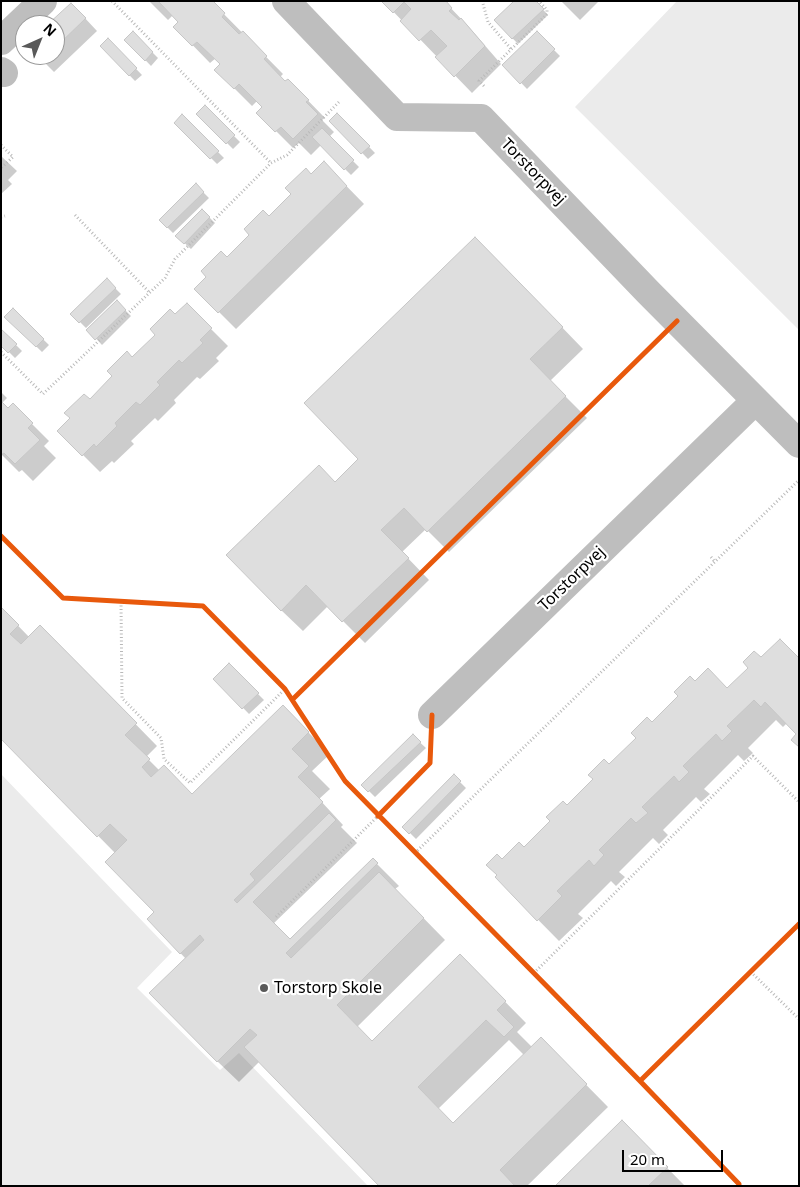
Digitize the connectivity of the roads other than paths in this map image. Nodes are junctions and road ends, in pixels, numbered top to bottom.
1 (43, 1) edge
2 (286, 1) edge
3 (1, 41) edge
4 (755, 401) junction
5 (799, 444) edge
6 (432, 715) dead end

1 - 3 street
2 - 4 street, Torstorpvej
4 - 5 street, Torstorpvej
4 - 6 street, Torstorpvej

